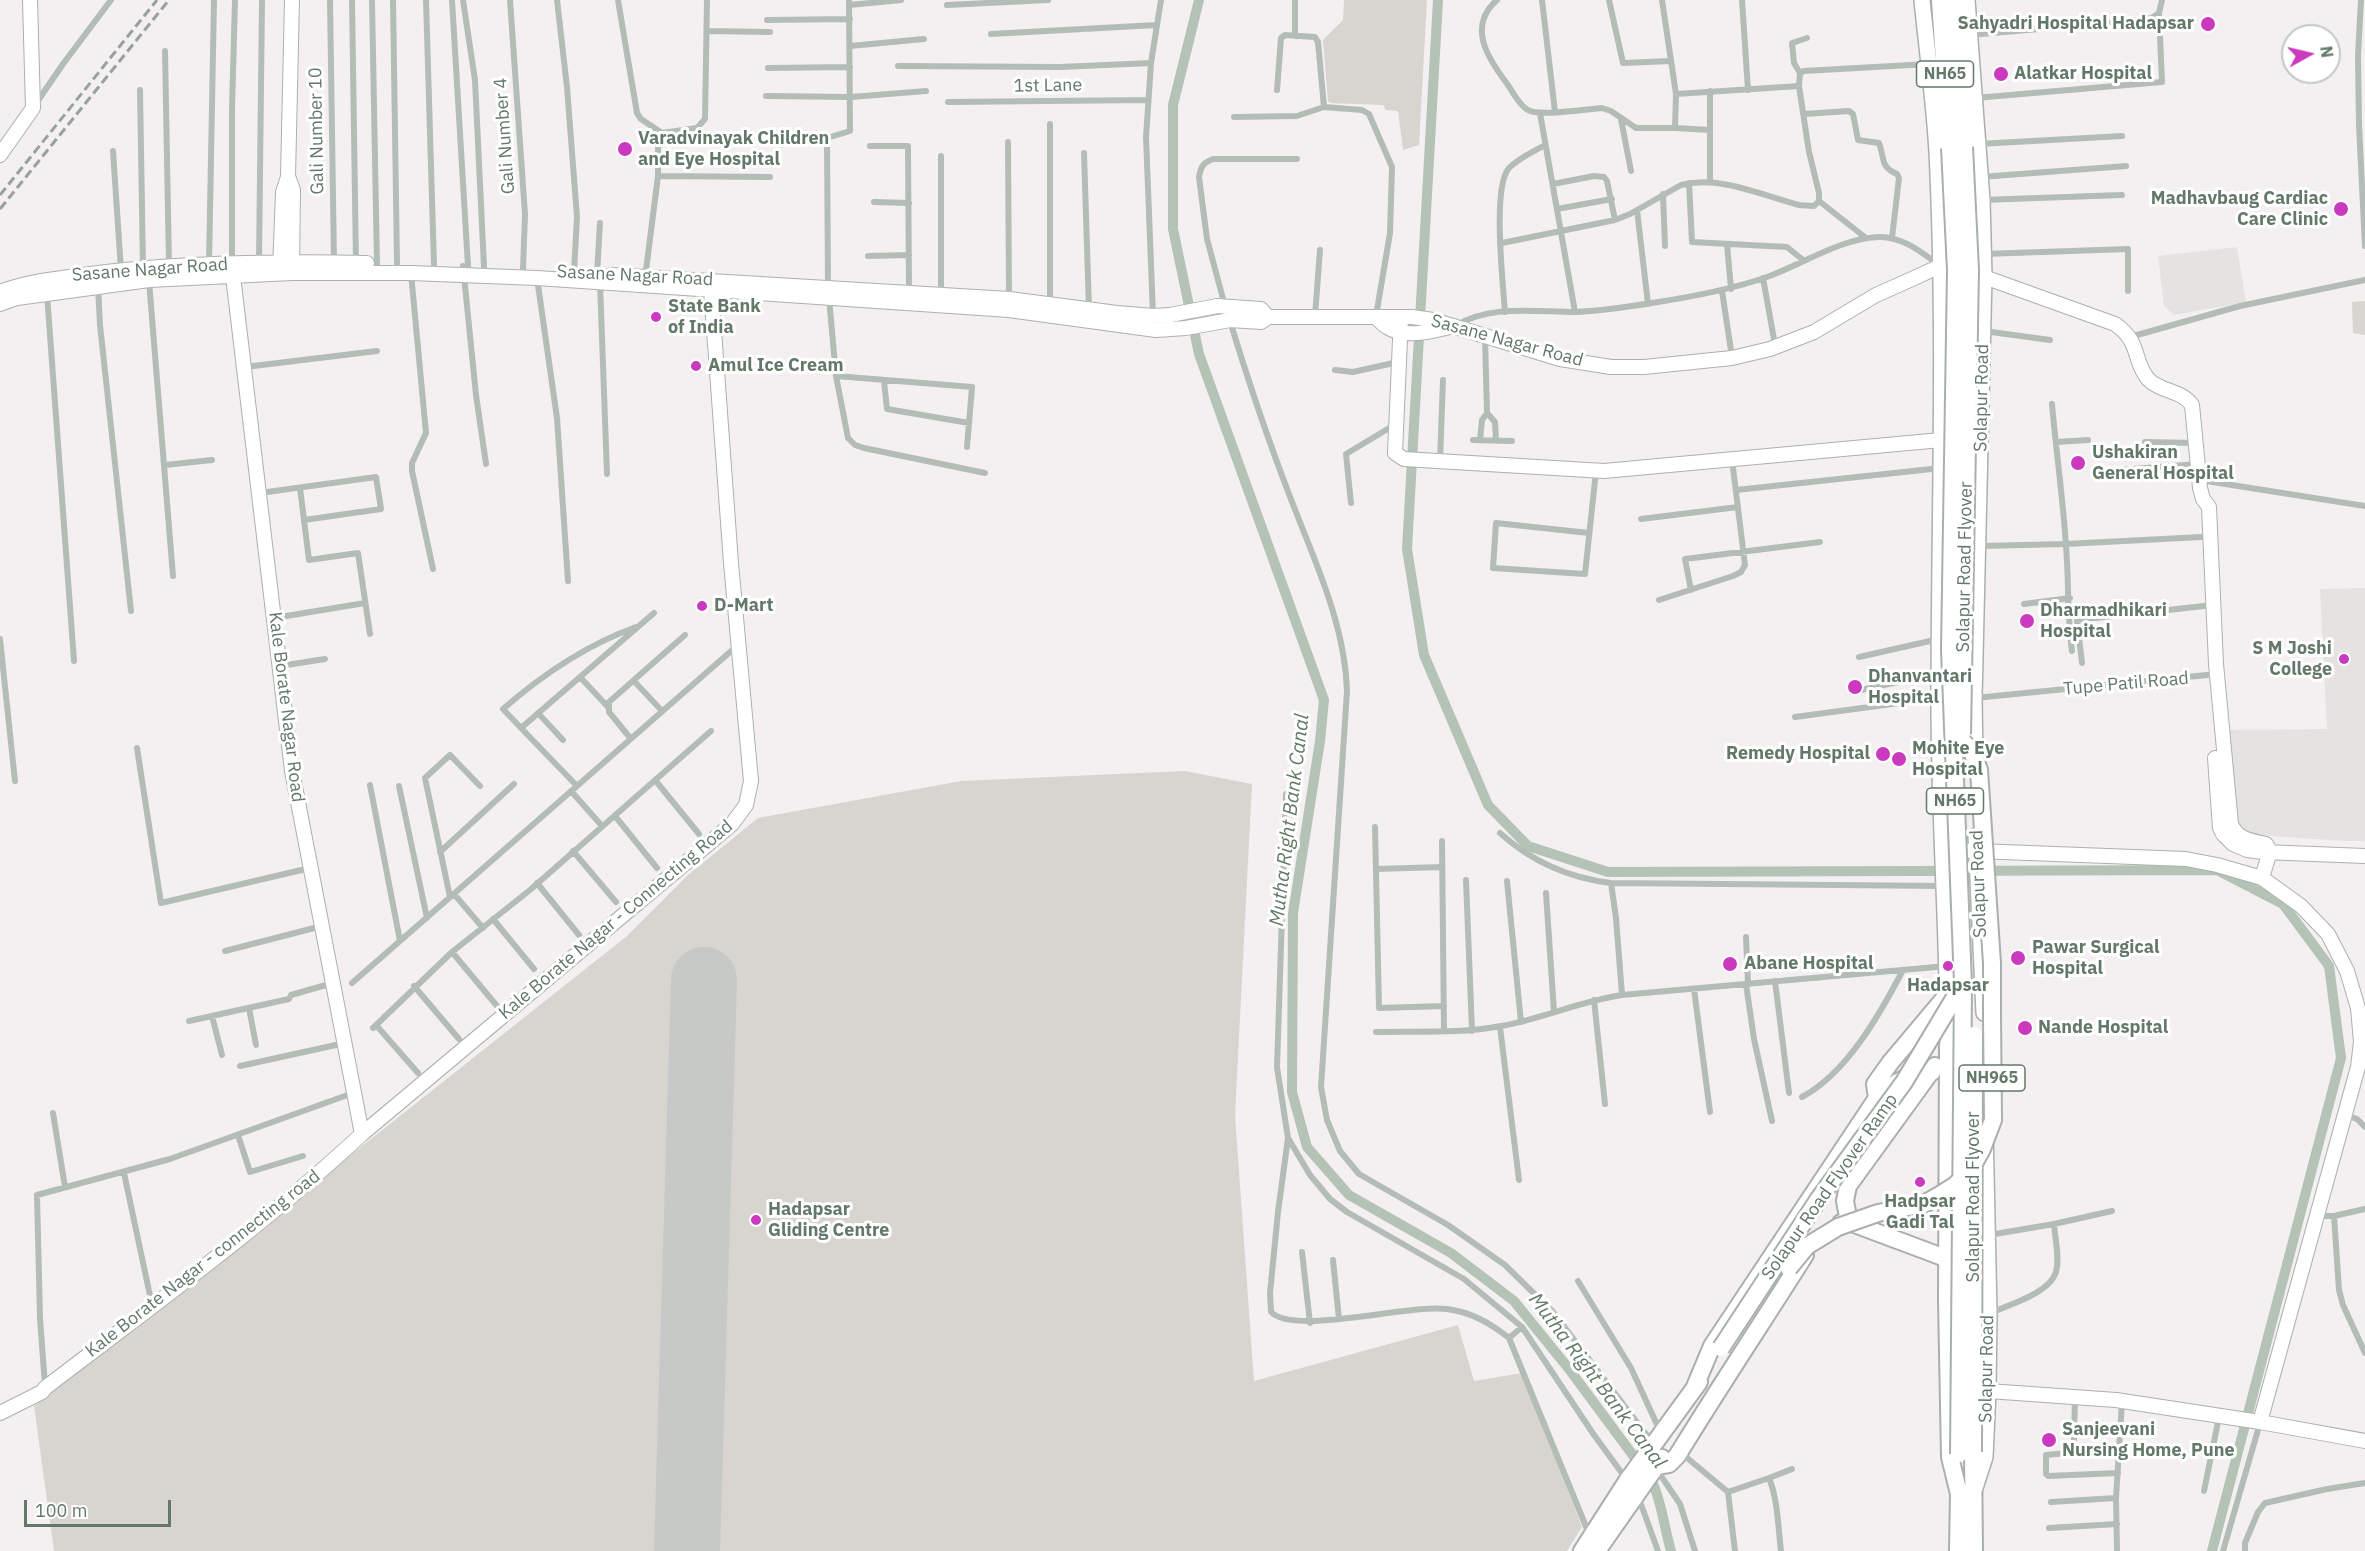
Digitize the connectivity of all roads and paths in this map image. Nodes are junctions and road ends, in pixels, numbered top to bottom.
1 (30, 0) edge
2 (111, 0) edge
3 (214, 0) edge
4 (235, 0) edge
5 (262, 0) edge
6 (292, 0) edge
7 (330, 0) edge
8 (352, 0) edge
9 (372, 0) edge
10 (393, 0) edge
11 (426, 0) edge
12 (452, 0) edge
13 (463, 0) edge
14 (510, 0) edge
15 (557, 0) edge
16 (618, 0) edge
17 (707, 0) edge
18 (900, 0) edge
19 (1048, 0) edge
20 (1161, 0) edge
21 (1295, 0) edge
22 (1497, 0) edge
23 (1542, 0) edge
24 (1609, 0) edge
25 (1662, 0) edge
26 (1742, 0) edge
27 (1922, 0) edge
28 (1940, 0) edge
29 (1954, 0) edge
30 (1967, 0) edge
31 (2162, 0) edge
32 (2361, 0) edge
33 (849, 2) edge
34 (947, 5) dead end
35 (2159, 13) junction
36 (850, 19) junction
37 (767, 20) dead end
38 (1156, 26) junction
39 (707, 31) junction
40 (770, 32) dead end
41 (991, 34) dead end
42 (1969, 35) junction
43 (1295, 36) junction
44 (1807, 38) dead end
45 (924, 39) dead end
46 (850, 46) junction
47 (165, 51) dead end
48 (2361, 55) edge
49 (1671, 61) junction
50 (1151, 63) junction
51 (1929, 64) junction
52 (898, 66) dead end
53 (850, 67) junction
54 (768, 68) dead end
55 (1800, 73) junction
56 (1799, 86) junction
57 (140, 90) dead end
58 (1277, 90) dead end
59 (1748, 90) junction
60 (926, 91) dead end
61 (1710, 91) junction
62 (1676, 94) junction
63 (766, 96) dead end
64 (851, 98) junction
65 (1974, 98) junction
66 (1148, 100) junction
67 (948, 102) dead end
68 (1324, 107) junction
69 (33, 108) junction
70 (1555, 112) junction
71 (1540, 113) junction
72 (1804, 114) junction
73 (1234, 117) dead end
74 (1621, 119) junction
75 (1050, 124) dead end
76 (2362, 125) edge
77 (1675, 128) junction
78 (1710, 130) junction
79 (662, 133) junction
80 (2122, 135) dead end
81 (1008, 142) dead end
82 (1545, 145) junction
83 (870, 146) dead end
84 (1964, 146) junction
85 (113, 151) dead end
86 (1084, 153) dead end
87 (0, 155) edge
88 (941, 156) dead end
89 (1297, 159) dead end
90 (2126, 166) dead end
91 (1631, 171) dead end
92 (658, 176) junction
93 (770, 177) dead end
94 (1981, 177) junction
95 (1710, 181) junction
96 (1689, 183) junction
97 (1553, 184) junction
98 (2363, 190) edge
99 (1663, 194) junction
100 (2122, 195) dead end
101 (1612, 199) junction
102 (1982, 200) junction
103 (1819, 201) junction
104 (874, 202) dead end
105 (909, 203) junction
106 (1557, 209) junction
107 (1637, 210) junction
108 (1615, 220) junction
109 (2365, 220) edge
110 (600, 223) dead end
111 (1560, 230) junction
112 (1866, 238) junction
113 (1892, 238) junction
114 (1502, 243) junction
115 (1727, 244) junction
116 (1665, 246) dead end
117 (2365, 246) edge
118 (1320, 250) dead end
119 (1984, 254) junction
120 (909, 255) junction
121 (868, 256) dead end
122 (1803, 260) junction
123 (334, 262) junction
124 (259, 263) junction
125 (356, 263) junction
126 (377, 264) junction
127 (397, 264) junction
128 (209, 265) junction
129 (434, 265) junction
130 (169, 266) junction
131 (1940, 266) junction
132 (484, 267) junction
133 (286, 268) junction
134 (465, 269) junction
135 (523, 269) junction
136 (122, 270) junction
137 (233, 270) junction
138 (574, 272) junction
139 (411, 273) junction
140 (146, 274) junction
141 (1984, 276) junction
142 (537, 278) junction
143 (598, 278) junction
144 (1763, 278) junction
145 (2365, 280) edge
146 (645, 282) junction
147 (98, 285) junction
148 (1731, 289) junction
149 (711, 290) junction
150 (1722, 291) junction
151 (2128, 291) dead end
152 (0, 292) edge
153 (47, 293) junction
154 (828, 293) junction
155 (909, 294) junction
156 (941, 295) junction
157 (0, 304) edge
158 (1648, 304) junction
159 (1009, 305) junction
160 (1050, 309) junction
161 (1505, 312) junction
162 (1575, 312) junction
163 (1227, 313) junction
164 (1089, 315) junction
165 (1153, 316) junction
166 (1376, 316) junction
167 (1315, 317) junction
168 (1406, 317) junction
169 (1433, 326) junction
170 (1454, 326) junction
171 (1983, 331) junction
172 (1406, 332) junction
173 (1485, 336) junction
174 (2130, 337) junction
175 (2050, 340) dead end
176 (1776, 347) junction
177 (377, 351) dead end
178 (1732, 358) junction
179 (1399, 362) junction
180 (245, 367) junction
181 (1335, 370) dead end
182 (836, 376) junction
183 (884, 381) junction
184 (1443, 381) dead end
185 (2052, 404) dead end
186 (1487, 413) junction
187 (969, 423) junction
188 (1396, 424) junction
189 (1488, 440) junction
190 (1496, 440) junction
191 (1941, 440) junction
192 (2088, 440) dead end
193 (1512, 441) dead end
194 (2145, 441) dead end
195 (2056, 442) junction
196 (2197, 443) junction
197 (967, 447) dead end
198 (1488, 450) dead end
199 (212, 460) dead end
200 (1732, 460) junction
201 (1440, 461) junction
202 (486, 464) dead end
203 (2199, 464) junction
204 (165, 465) junction
205 (1941, 468) junction
206 (1596, 470) junction
207 (2107, 471) dead end
208 (986, 473) dead end
209 (607, 474) dead end
210 (2200, 480) junction
211 (300, 488) junction
212 (1736, 490) junction
213 (260, 493) junction
214 (2203, 499) junction
215 (1351, 503) dead end
216 (2365, 506) edge
217 (1738, 507) junction
218 (1641, 519) dead end
219 (304, 520) junction
220 (1589, 533) junction
221 (2201, 537) junction
222 (1820, 542) dead end
223 (2066, 544) junction
224 (1978, 546) junction
225 (1744, 552) junction
226 (433, 569) dead end
227 (173, 576) dead end
228 (568, 581) dead end
229 (1690, 590) junction
230 (2070, 598) junction
231 (1659, 600) dead end
232 (365, 603) junction
233 (2024, 604) dead end
234 (2209, 605) junction
235 (131, 611) dead end
236 (654, 613) dead end
237 (274, 618) junction
238 (639, 626) junction
239 (370, 634) dead end
240 (685, 635) dead end
241 (0, 639) edge
242 (1939, 639) junction
243 (738, 644) junction
244 (2072, 651) dead end
245 (1859, 657) dead end
246 (325, 659) dead end
247 (74, 661) dead end
248 (2082, 663) dead end
249 (280, 666) junction
250 (1939, 673) junction
251 (2214, 675) junction
252 (580, 677) junction
253 (634, 681) junction
254 (1852, 692) dead end
255 (1939, 698) junction
256 (1974, 698) junction
257 (608, 707) junction
258 (662, 711) junction
259 (538, 713) junction
260 (1795, 717) dead end
261 (521, 728) junction
262 (711, 731) dead end
263 (631, 739) junction
264 (563, 740) dead end
265 (1962, 741) junction
266 (137, 748) dead end
267 (655, 780) junction
268 (15, 781) dead end
269 (514, 784) dead end
270 (370, 785) dead end
271 (399, 786) dead end
272 (480, 786) dead end
273 (574, 789) junction
274 (1286, 794) dead end
275 (615, 816) junction
276 (602, 826) junction
277 (1375, 827) dead end
278 (1500, 833) dead end
279 (699, 834) dead end
280 (1442, 841) dead end
281 (573, 851) junction
282 (2270, 851) junction
283 (440, 852) junction
284 (1944, 856) junction
285 (1977, 856) junction
286 (2365, 856) edge
287 (657, 867) dead end
288 (1442, 867) junction
289 (311, 868) junction
290 (1376, 869) junction
291 (2262, 878) junction
292 (1466, 880) dead end
293 (1507, 881) dead end
294 (537, 883) junction
295 (1611, 883) junction
296 (1945, 883) junction
297 (1546, 893) dead end
298 (452, 896) junction
299 (616, 902) dead end
300 (427, 918) junction
301 (493, 919) junction
302 (322, 926) junction
303 (483, 928) junction
304 (579, 935) dead end
305 (1746, 937) dead end
306 (400, 941) junction
307 (225, 951) dead end
308 (452, 952) junction
309 (1948, 966) junction
310 (534, 969) dead end
311 (1903, 970) junction
312 (1775, 981) junction
313 (333, 983) junction
314 (352, 983) dead end
315 (1747, 984) junction
316 (1963, 984) junction
317 (414, 986) junction
318 (1694, 989) junction
319 (1948, 994) junction
320 (1622, 995) junction
321 (1594, 1000) junction
322 (497, 1006) dead end
323 (1444, 1006) junction
324 (249, 1008) junction
325 (1554, 1012) junction
326 (213, 1016) junction
327 (189, 1021) dead end
328 (1521, 1022) junction
329 (1500, 1027) junction
330 (1444, 1031) junction
331 (1472, 1031) junction
332 (1376, 1032) dead end
333 (459, 1039) dead end
334 (345, 1043) junction
335 (256, 1046) dead end
336 (1948, 1046) junction
337 (1984, 1048) junction
338 (222, 1055) dead end
339 (240, 1066) dead end
340 (1932, 1072) junction
341 (418, 1073) dead end
342 (354, 1092) junction
343 (1790, 1093) dead end
344 (1802, 1097) dead end
345 (1877, 1098) junction
346 (1605, 1104) dead end
347 (1710, 1112) dead end
348 (53, 1113) dead end
349 (2346, 1115) junction
350 (1772, 1121) dead end
351 (2365, 1127) edge
352 (362, 1134) junction
353 (238, 1135) junction
354 (1288, 1138) junction
355 (303, 1156) dead end
356 (124, 1173) junction
357 (1519, 1180) dead end
358 (65, 1187) junction
359 (2365, 1209) edge
360 (2112, 1211) dead end
361 (2316, 1216) junction
362 (2334, 1216) junction
363 (1849, 1222) junction
364 (2054, 1224) junction
365 (1987, 1235) junction
366 (1302, 1252) dead end
367 (1948, 1259) junction
368 (1333, 1260) dead end
369 (1578, 1281) dead end
370 (152, 1306) junction
371 (1989, 1313) junction
372 (1339, 1318) junction
373 (1310, 1323) junction
374 (1522, 1328) junction
375 (1509, 1338) junction
376 (2365, 1353) edge
377 (1694, 1389) junction
378 (44, 1390) junction
379 (1988, 1391) junction
380 (2075, 1397) junction
381 (2122, 1401) junction
382 (0, 1413) edge
383 (2219, 1416) junction
384 (2257, 1422) junction
385 (2074, 1439) dead end
386 (2365, 1441) edge
387 (2119, 1448) junction
388 (1966, 1453) junction
389 (1659, 1455) junction
390 (1792, 1469) dead end
391 (2118, 1473) junction
392 (1769, 1478) junction
393 (2365, 1483) edge
394 (1633, 1485) junction
395 (2204, 1491) dead end
396 (1728, 1492) junction
397 (1966, 1494) junction
398 (2116, 1498) junction
399 (2051, 1502) dead end
400 (2116, 1524) junction
401 (2049, 1528) dead end
402 (1590, 1546) edge
403 (1658, 1551) edge
404 (1695, 1551) edge
405 (1735, 1551) edge
406 (1781, 1551) edge
407 (1959, 1551) edge
408 (1974, 1551) edge
409 (2118, 1551) edge
410 (2223, 1551) edge
411 (2245, 1551) edge

1 - 69 street
2 - 69 street
3 - 128 street
4 - 137 street
5 - 124 street
6 - 133 street
7 - 123 street, Gali Number 10
8 - 125 street
9 - 126 street
10 - 127 street
11 - 129 street
12 - 134 street
13 - 132 street
14 - 135 street, Gali Number 4
15 - 138 street
16 - 79 street
17 - 39 street
18 - 33 street
19 - 34 street
20 - 38 street
21 - 43 street
22 - 71 street
23 - 70 street
24 - 49 street
25 - 49 street
26 - 59 street
27 - 51 main road, Solapur Road
28 - 84 highway, Solapur Road Flyover / NH65
29 - 84 highway, Solapur Road Flyover / NH65
30 - 42 main road, Solapur Road
31 - 35 street
32 - 48 street
33 - 36 street
35 - 42 street
35 - 65 street
36 - 37 street
36 - 46 street
38 - 41 street
38 - 50 street
39 - 40 street
39 - 79 street
42 - 65 main road, Solapur Road
43 - 58 street
43 - 68 street
44 - 55 street
45 - 46 street
46 - 53 street
47 - 130 street
48 - 76 street
49 - 62 street
50 - 52 street
50 - 66 street
51 - 55 street
51 - 131 main road, Solapur Road
53 - 54 street
53 - 64 street
55 - 56 street
56 - 59 street
56 - 72 street
57 - 140 street
59 - 61 street
60 - 64 street
61 - 62 street
61 - 78 street
62 - 77 street
63 - 64 street
64 - 154 street
65 - 84 main road, Solapur Road
66 - 67 street, 1st Lane
66 - 165 street
68 - 73 street
68 - 166 street
69 - 87 street
70 - 71 street
70 - 74 street
71 - 82 street
72 - 103 street
72 - 113 street
74 - 77 street
74 - 91 street
75 - 160 street
76 - 98 street
77 - 78 street
78 - 95 street
79 - 92 street
80 - 84 street
81 - 159 street
82 - 97 street
82 - 114 street
83 - 105 street
84 - 94 main road, Solapur Road
84 - 265 highway, Solapur Road Flyover / NH65, bridge
84 - 316 highway, Solapur Road Flyover / NH65, bridge
85 - 136 street
86 - 164 street
88 - 156 street
89 - 163 street
90 - 94 street
92 - 93 street
92 - 146 street
94 - 102 main road, Solapur Road
95 - 96 street
95 - 103 street
96 - 99 street
96 - 115 street
97 - 101 street
97 - 106 street
98 - 109 street
99 - 107 street
99 - 116 street
100 - 102 street
101 - 106 street
101 - 108 street
102 - 119 main road, Solapur Road
103 - 112 street
104 - 105 street
105 - 120 street
106 - 111 street
107 - 108 street
107 - 158 street
108 - 111 street
109 - 117 street
110 - 143 street
111 - 114 street
111 - 162 street
112 - 113 street
112 - 122 street
113 - 131 street
114 - 161 street
115 - 122 street
115 - 148 street
118 - 167 street
119 - 141 main road, Solapur Road
119 - 151 street
120 - 121 street
120 - 155 street
122 - 144 street
123 - 125 street, Sasane Nagar Road
123 - 133 street, Sasane Nagar Road
124 - 133 street, Sasane Nagar Road
124 - 137 street, Sasane Nagar Road
125 - 126 street, Sasane Nagar Road
126 - 127 street, Sasane Nagar Road
127 - 129 street, Sasane Nagar Road
128 - 130 street, Sasane Nagar Road
128 - 137 street, Sasane Nagar Road
129 - 134 street, Sasane Nagar Road
130 - 140 street, Sasane Nagar Road
131 - 141 street
131 - 176 street, Sasane Nagar Road
131 - 191 main road, Solapur Road
132 - 134 street, Sasane Nagar Road
132 - 135 street, Sasane Nagar Road
133 - 137 street, Sasane Nagar Road
133 - 139 street, Sasane Nagar Road
134 - 139 street, Sasane Nagar Road
134 - 142 street, Sasane Nagar Road
134 - 202 street
135 - 138 street, Sasane Nagar Road
136 - 140 street, Sasane Nagar Road
136 - 152 street, Sasane Nagar Road
137 - 140 street, Sasane Nagar Road
137 - 180 street, Kale Borate Nagar Road
138 - 143 street, Sasane Nagar Road
139 - 226 street
140 - 147 street, Sasane Nagar Road
140 - 204 street
141 - 171 main road, Solapur Road
141 - 174 street
142 - 143 street, Sasane Nagar Road
142 - 228 street
143 - 146 street, Sasane Nagar Road
143 - 209 street
144 - 148 street
144 - 176 street
145 - 174 street
146 - 149 street, Sasane Nagar Road
146 - 154 street, Sasane Nagar Road
147 - 153 street, Sasane Nagar Road
147 - 235 street
148 - 150 street
149 - 154 street, Sasane Nagar Road
149 - 243 street, Kale Borate Nagar - Connecting Road
150 - 158 street
150 - 178 street
153 - 157 street, Sasane Nagar Road
153 - 247 street
154 - 155 street, Sasane Nagar Road
154 - 159 street, Sasane Nagar Road
154 - 182 street
155 - 156 street, Sasane Nagar Road
156 - 159 street, Sasane Nagar Road
158 - 162 street
159 - 160 street, Sasane Nagar Road
160 - 164 street, Sasane Nagar Road
161 - 162 street
161 - 170 street
163 - 164 street, Sasane Nagar Road
163 - 165 street, Sasane Nagar Road
163 - 167 street, Sasane Nagar Road
163 - 389 street
164 - 165 street, Sasane Nagar Road
166 - 167 street, Sasane Nagar Road
166 - 168 street, Sasane Nagar Road
166 - 172 street
168 - 169 street, Sasane Nagar Road
168 - 172 street
169 - 170 street, Sasane Nagar Road
169 - 172 street
170 - 173 street, Sasane Nagar Road
171 - 175 street
171 - 224 main road, Solapur Road
172 - 179 street
173 - 178 street, Sasane Nagar Road
173 - 186 street
174 - 196 street
176 - 178 street, Sasane Nagar Road
177 - 180 street
179 - 181 street
179 - 188 street
180 - 213 street, Kale Borate Nagar Road
182 - 183 street
182 - 208 street
183 - 187 street
183 - 187 street
184 - 201 street
185 - 195 street
186 - 189 street
186 - 190 street
187 - 197 street
188 - 201 street
188 - 215 street
189 - 190 street
189 - 198 street
190 - 193 street
191 - 200 street
191 - 205 main road, Solapur Road
192 - 195 street
194 - 196 street
195 - 223 street
196 - 203 street
199 - 204 street
200 - 206 street
200 - 212 street
201 - 206 street
203 - 207 street
203 - 210 street
204 - 227 street
205 - 212 street
205 - 242 main road, Solapur Road
206 - 220 street
210 - 214 street
210 - 216 street
211 - 213 street
211 - 219 street
211 - 219 street
212 - 217 street
213 - 237 street, Kale Borate Nagar Road
214 - 221 street
214 - 234 street
217 - 218 street
217 - 225 street
219 - 232 street
220 - 220 street
221 - 223 street
221 - 234 street
222 - 225 street
223 - 224 street
223 - 230 street
224 - 256 main road, Solapur Road
225 - 229 street
225 - 229 street
229 - 231 street
230 - 233 street
230 - 244 street
232 - 237 street
232 - 239 street
234 - 248 street
234 - 251 street
236 - 238 street
237 - 249 street, Kale Borate Nagar Road
238 - 252 street
238 - 261 street
240 - 253 street
241 - 268 street
242 - 245 street
242 - 250 main road, Solapur Road
243 - 258 street
243 - 352 street, Kale Borate Nagar - Connecting Road
246 - 249 street
249 - 289 street, Kale Borate Nagar Road
250 - 254 street
250 - 255 main road, Solapur Road
251 - 256 street, Tupe Patil Road
251 - 282 street
252 - 257 street
252 - 259 street
253 - 257 street
253 - 258 street
255 - 256 street, Tupe Patil Road
255 - 260 street, Tupe Patil Road
255 - 284 main road, Solapur Road
256 - 285 main road, Solapur Road
257 - 263 street
258 - 263 street
259 - 261 street
259 - 264 street
261 - 273 street
262 - 267 street
263 - 273 street
265 - 388 highway, Solapur Road Flyover / NH65, bridge
265 - 389 highway, NH965, bridge
266 - 289 street
267 - 275 street
267 - 279 street
269 - 283 street
270 - 306 street
271 - 300 street
272 - 283 street
273 - 276 street
273 - 298 street
274 - 354 street
275 - 276 street
275 - 287 street
276 - 281 street
277 - 290 street
278 - 295 street
280 - 288 street
281 - 294 street
281 - 299 street
282 - 286 street
282 - 291 street
283 - 298 street
284 - 285 street
284 - 296 main road, Solapur Road
285 - 291 street
285 - 337 main road, Solapur Road
288 - 290 street
288 - 323 street
289 - 302 street, Kale Borate Nagar Road
290 - 323 street
291 - 349 street
292 - 331 street
293 - 328 street
294 - 301 street
294 - 304 street
295 - 296 street
295 - 320 street
296 - 309 main road, Solapur Road
297 - 325 street
298 - 300 street
298 - 303 street
300 - 306 street
301 - 303 street
301 - 310 street
302 - 307 street
302 - 313 street, Kale Borate Nagar Road
303 - 308 street
305 - 315 street
306 - 314 street
308 - 317 street
308 - 322 street
309 - 311 street
309 - 319 main road, Solapur Road
311 - 312 street
311 - 344 street
312 - 315 street
312 - 343 street
313 - 324 street
313 - 334 street, Kale Borate Nagar Road
315 - 318 street
315 - 350 street
316 - 377 highway, Solapur Road Flyover Ramp / NH965, bridge
316 - 388 highway, Solapur Road Flyover / NH65, bridge
317 - 333 street
317 - 341 street
318 - 320 street
318 - 347 street
319 - 336 main road, Solapur Road
319 - 345 highway
320 - 321 street
321 - 325 street
321 - 346 street
323 - 330 street
324 - 326 street
324 - 335 street
325 - 328 street
326 - 327 street
326 - 338 street
328 - 329 street
329 - 331 street
329 - 357 street
330 - 331 street
330 - 332 street
334 - 339 street
334 - 342 street, Kale Borate Nagar Road
336 - 337 highway
336 - 340 highway
336 - 367 highway, Solapur Road
337 - 365 main road, Solapur Road
340 - 345 highway, NH965
340 - 363 highway
342 - 352 street, Kale Borate Nagar Road
342 - 353 street
345 - 377 highway, NH965
348 - 358 street
349 - 351 street
349 - 361 street
352 - 370 street, Kale Borate Nagar - connecting road
353 - 355 street
353 - 356 street
354 - 373 street
354 - 374 street
356 - 358 street
356 - 370 street
358 - 378 street
359 - 362 street
360 - 364 street
361 - 362 street
361 - 384 street
362 - 376 street
363 - 367 highway
363 - 389 highway, NH965
364 - 365 street
364 - 371 street
365 - 371 main road, Solapur Road
366 - 373 street
367 - 397 highway, Solapur Road
368 - 372 street
369 - 389 street
370 - 378 street, Kale Borate Nagar - connecting road
371 - 379 main road, Solapur Road
372 - 373 street
372 - 375 street
374 - 375 street
374 - 394 street
375 - 402 street
377 - 389 highway, NH965
378 - 382 street, Kale Borate Nagar - connecting road
379 - 380 street
379 - 397 main road, Solapur Road
380 - 381 street
380 - 385 street
381 - 383 street
381 - 387 street
383 - 384 street
383 - 395 street
384 - 386 street
384 - 410 street
387 - 391 street
387 - 391 street
388 - 397 highway, Solapur Road Flyover / NH65
389 - 394 highway, NH965
389 - 396 street
389 - 404 street
390 - 392 street
391 - 398 street
392 - 396 street
392 - 406 street
393 - 411 street
394 - 402 highway, NH965
394 - 403 street
396 - 405 street
397 - 407 highway, Solapur Road / NH65
397 - 408 highway, Solapur Road / NH65
398 - 399 street
398 - 400 street
400 - 401 street
400 - 409 street

